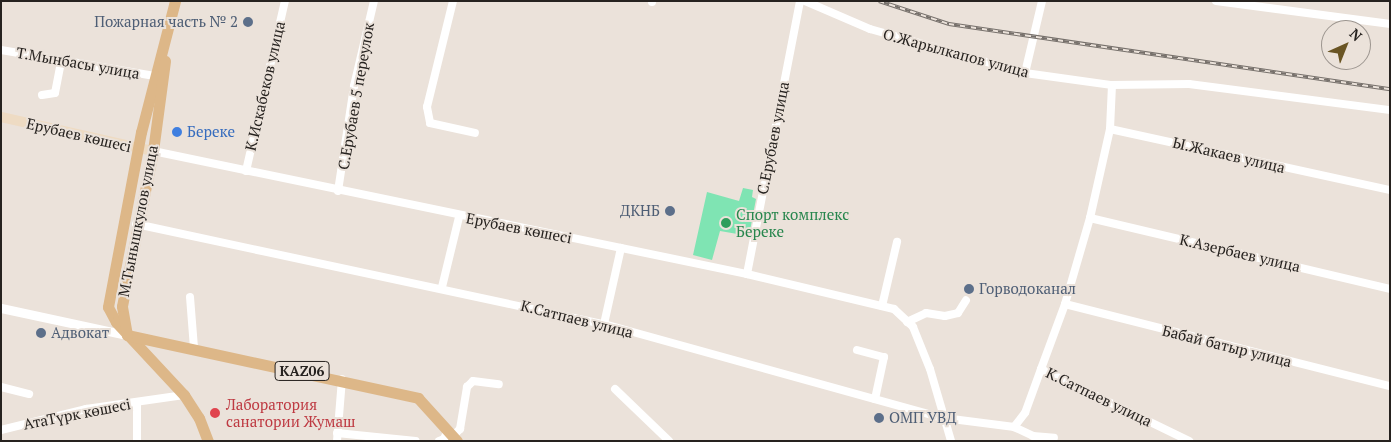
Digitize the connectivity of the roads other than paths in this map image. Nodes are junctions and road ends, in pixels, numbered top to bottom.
1 (175, 1) edge
2 (284, 1) edge
3 (374, 1) edge
4 (453, 1) edge
5 (800, 1) edge
6 (805, 1) edge
7 (1042, 1) edge
8 (1216, 1) edge
9 (1390, 24) edge
10 (166, 42) junction
11 (1, 50) edge
12 (61, 61) junction
13 (1025, 73) junction
14 (155, 76) junction
15 (1112, 86) junction
16 (42, 95) dead end
17 (1390, 110) edge
18 (1, 117) edge
19 (1110, 129) junction
20 (475, 133) dead end
21 (138, 148) junction
22 (153, 152) junction
23 (246, 171) junction
24 (1390, 190) edge
25 (338, 191) junction
26 (459, 217) junction
27 (1090, 218) junction
28 (136, 224) junction
29 (897, 242) dead end
30 (621, 248) junction
31 (746, 274) junction
32 (442, 287) junction
33 (1390, 289) edge
34 (190, 297) dead end
35 (966, 300) dead end
36 (1065, 304) junction
37 (882, 306) junction
38 (1, 308) edge
39 (907, 322) junction
40 (604, 324) junction
41 (127, 335) junction
42 (194, 348) junction
43 (857, 350) dead end
44 (1041, 369) junction
45 (342, 379) junction
46 (499, 384) dead end
47 (1390, 386) edge
48 (1, 387) edge
49 (615, 390) dead end
50 (29, 394) dead end
51 (184, 396) junction
52 (875, 399) junction
53 (137, 402) junction
54 (944, 418) junction
55 (1014, 427) junction
56 (1, 430) edge
57 (453, 436) edge
58 (337, 437) edge
59 (1054, 438) dead end
60 (137, 441) edge
61 (208, 441) edge
62 (416, 441) edge
63 (439, 441) edge
64 (669, 441) edge
65 (951, 441) edge
66 (1189, 441) edge

1 - 10 main road, М.Тынышкулов улица
2 - 23 street, К.Искабеков улица
3 - 25 street, С.Ерубаев 5 переулок
4 - 20 street
5 - 31 street, С.Ерубаев улица
6 - 13 street, О.Жарылкапов улица
7 - 13 street
8 - 9 street
10 - 14 main road, М.Тынышкулов улица
10 - 22 main road, М.Тынышкулов улица
11 - 12 street, Т.Мынбасы улица
12 - 14 street, Т.Мынбасы улица
12 - 16 street
13 - 15 street, О.Жарылкапов улица
14 - 21 main road, М.Тынышкулов улица
15 - 17 street, О.Жарылкапов улица
15 - 19 street
18 - 21 main road, Ерубаев көшесі
19 - 24 street, Ы.Жакаев улица
19 - 27 street
21 - 22 main road, Ерубаев көшесі
21 - 41 main road, М.Тынышкулов улица
22 - 23 street, Ерубаев көшесі
22 - 28 main road, М.Тынышкулов улица
23 - 25 street, Ерубаев көшесі
25 - 26 street, Ерубаев көшесі
26 - 30 street, Ерубаев көшесі
26 - 32 street
27 - 33 street, К.Азербаев улица
27 - 36 street
28 - 32 street, К.Сатпаев улица
28 - 41 main road, М.Тынышкулов улица
29 - 37 street
30 - 31 street, Ерубаев көшесі
30 - 40 street
31 - 37 street, Ерубаев көшесі
32 - 40 street, К.Сатпаев улица
34 - 42 street
35 - 39 street
36 - 44 street
36 - 47 street, Бабай батыр улица
37 - 39 street, Ерубаев көшесі
38 - 41 street
39 - 54 street, Ерубаев көшесі
40 - 52 street, К.Сатпаев улица
41 - 42 main road, KАZ06
41 - 51 main road
42 - 45 main road, KАZ06
43 - 52 street
44 - 55 street, К.Сатпаев улица
44 - 66 street, К.Сатпаев улица
45 - 57 main road, KАZ06
45 - 58 street
46 - 57 street
48 - 50 street
49 - 64 street
51 - 53 street, АтаТүрк көшесі
51 - 61 main road
52 - 54 street, К.Сатпаев улица
53 - 56 street, АтаТүрк көшесі
53 - 60 street
54 - 55 street, К.Сатпаев улица
54 - 65 street, Ерубаев көшесі
55 - 59 street, К.Сатпаев улица
57 - 63 street
58 - 62 street

